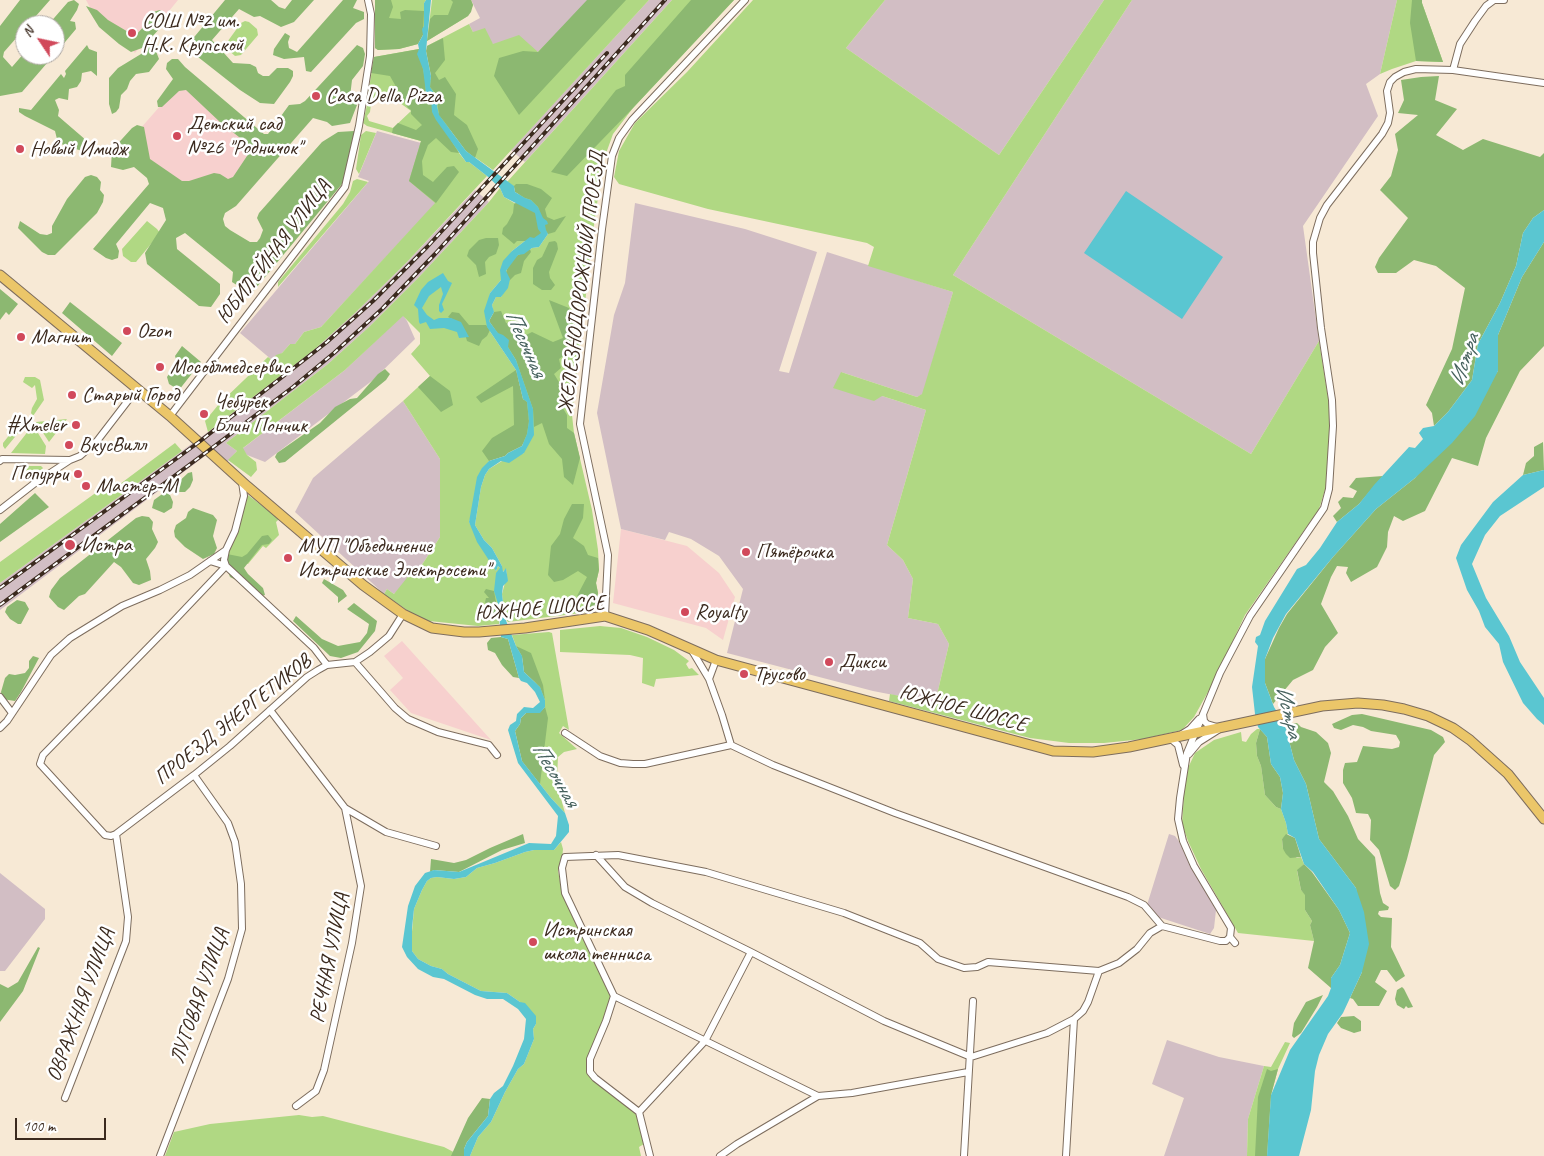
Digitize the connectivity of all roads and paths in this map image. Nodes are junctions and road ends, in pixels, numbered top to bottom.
1 (368, 0) edge
2 (745, 0) edge
3 (1494, 0) edge
4 (1504, 0) edge
5 (1453, 70) junction
6 (1544, 83) edge
7 (0, 275) edge
8 (137, 390) junction
9 (173, 419) junction
10 (70, 460) junction
11 (0, 461) edge
12 (242, 481) junction
13 (0, 510) edge
14 (226, 550) junction
15 (210, 561) junction
16 (226, 566) junction
17 (403, 614) junction
18 (605, 616) junction
19 (691, 649) junction
20 (716, 660) junction
21 (355, 662) junction
22 (327, 665) junction
23 (709, 679) junction
24 (0, 697) edge
25 (270, 710) junction
26 (12, 713) junction
27 (1203, 714) junction
28 (0, 728) edge
29 (1223, 728) junction
30 (565, 733) dead end
31 (1194, 734) junction
32 (1171, 739) junction
33 (730, 745) junction
34 (497, 755) dead end
35 (1184, 769) junction
36 (194, 775) junction
37 (345, 808) junction
38 (1544, 819) edge
39 (116, 834) junction
40 (436, 846) dead end
41 (596, 855) junction
42 (1162, 926) junction
43 (751, 952) junction
44 (1099, 971) junction
45 (614, 996) junction
46 (973, 1001) dead end
47 (1074, 1019) junction
48 (705, 1041) junction
49 (971, 1058) junction
50 (968, 1072) junction
51 (818, 1096) junction
52 (64, 1098) dead end
53 (296, 1106) dead end
54 (639, 1112) junction
55 (160, 1156) edge
56 (650, 1156) edge
57 (720, 1156) edge
58 (964, 1156) edge
59 (1066, 1156) edge

1 - 9 street, ЮБИЛЕЙНАЯ УЛИЦА
2 - 18 street, ЖЕЛЕЗНОДОРОЖНЫЙ ПРОЕЗД
3 - 4 street
3 - 5 street
5 - 6 street
5 - 27 street
7 - 8 main road, ЮЖНОЕ ШОССЕ
8 - 9 main road, ЮЖНОЕ ШОССЕ
8 - 10 street
9 - 12 main road, ЮЖНОЕ ШОССЕ
10 - 11 street
10 - 13 street
12 - 14 street
12 - 17 main road, ЮЖНОЕ ШОССЕ
14 - 15 street
14 - 16 street
15 - 16 street
15 - 26 street
16 - 22 street
16 - 39 street
17 - 18 main road, ЮЖНОЕ ШОССЕ
17 - 21 street, ПРОЕЗД ЭНЕРГЕТИКОВ
18 - 19 main road, ЮЖНОЕ ШОССЕ
19 - 20 main road, ЮЖНОЕ ШОССЕ
19 - 23 street
20 - 23 street
20 - 32 main road, ЮЖНОЕ ШОССЕ
21 - 22 street, ПРОЕЗД ЭНЕРГЕТИКОВ
21 - 34 street
22 - 25 street, ПРОЕЗД ЭНЕРГЕТИКОВ
23 - 33 street
24 - 26 street
25 - 36 street, ПРОЕЗД ЭНЕРГЕТИКОВ
25 - 37 street, РЕЧНАЯ УЛИЦА
26 - 28 street
27 - 29 street
27 - 31 street
27 - 32 street
29 - 31 main road, ЮЖНОЕ ШОССЕ
29 - 35 street
29 - 38 main road, ЮЖНОЕ ШОССЕ
30 - 33 street
31 - 32 main road, ЮЖНОЕ ШОССЕ
31 - 35 street
32 - 35 street
33 - 42 street
35 - 42 street
36 - 39 street, ПРОЕЗД ЭНЕРГЕТИКОВ
36 - 55 street, ЛУГОВАЯ УЛИЦА
37 - 40 street
37 - 53 street, РЕЧНАЯ УЛИЦА
39 - 52 street, ОВРАЖНАЯ УЛИЦА
41 - 43 street
41 - 44 street
41 - 45 street
42 - 44 street
43 - 48 street
43 - 49 street
44 - 47 street
45 - 48 street
45 - 54 street
46 - 49 street
47 - 49 street
47 - 59 street
48 - 51 street
48 - 54 street
49 - 50 street
50 - 51 street
50 - 58 street
51 - 57 street
54 - 56 street

